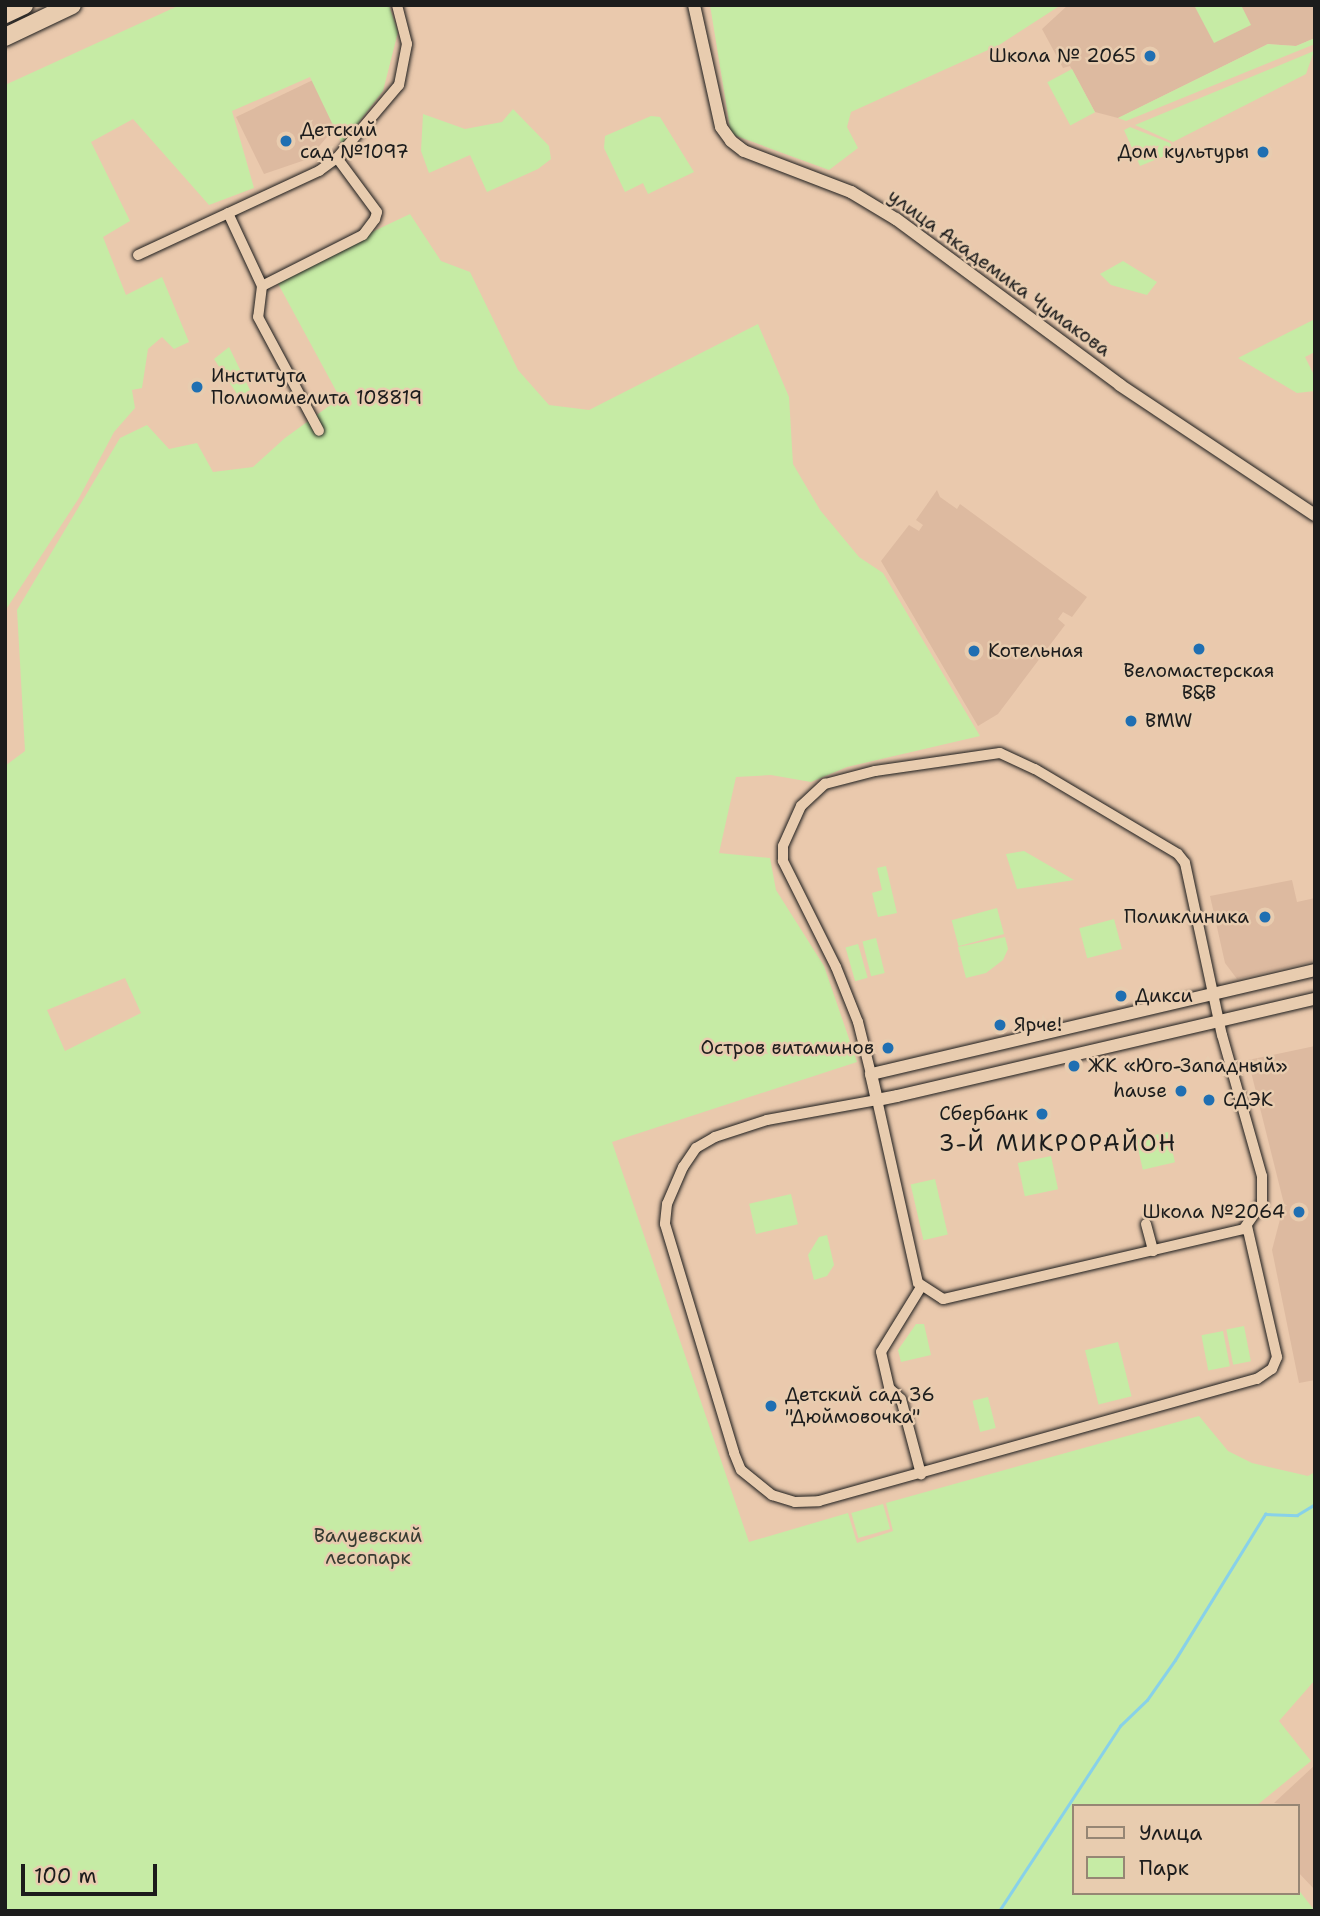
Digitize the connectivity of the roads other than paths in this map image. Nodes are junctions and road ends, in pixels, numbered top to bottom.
1 (24, 5) edge
2 (72, 5) edge
3 (397, 5) edge
4 (694, 5) edge
5 (5, 14) edge
6 (5, 37) edge
7 (337, 158) junction
8 (228, 213) junction
9 (138, 255) dead end
10 (262, 286) junction
11 (318, 431) dead end
12 (1315, 515) edge
13 (1315, 970) edge
14 (1214, 993) junction
15 (1315, 999) edge
16 (1220, 1021) junction
17 (871, 1074) junction
18 (877, 1100) junction
19 (1146, 1224) dead end
20 (1247, 1226) junction
21 (1153, 1251) junction
22 (921, 1287) junction
23 (921, 1474) junction

1 - 5 highway
2 - 6 highway
3 - 7 street
4 - 12 street, улица Академика Чумакова
7 - 8 street
7 - 10 street
8 - 9 street
8 - 10 street
10 - 11 street
13 - 14 street
14 - 16 street
14 - 17 street
14 - 17 street
15 - 16 street
16 - 18 street
16 - 20 street
17 - 18 street
18 - 22 street
18 - 23 street
19 - 21 street
20 - 21 street
20 - 23 street
21 - 22 street
22 - 23 street

